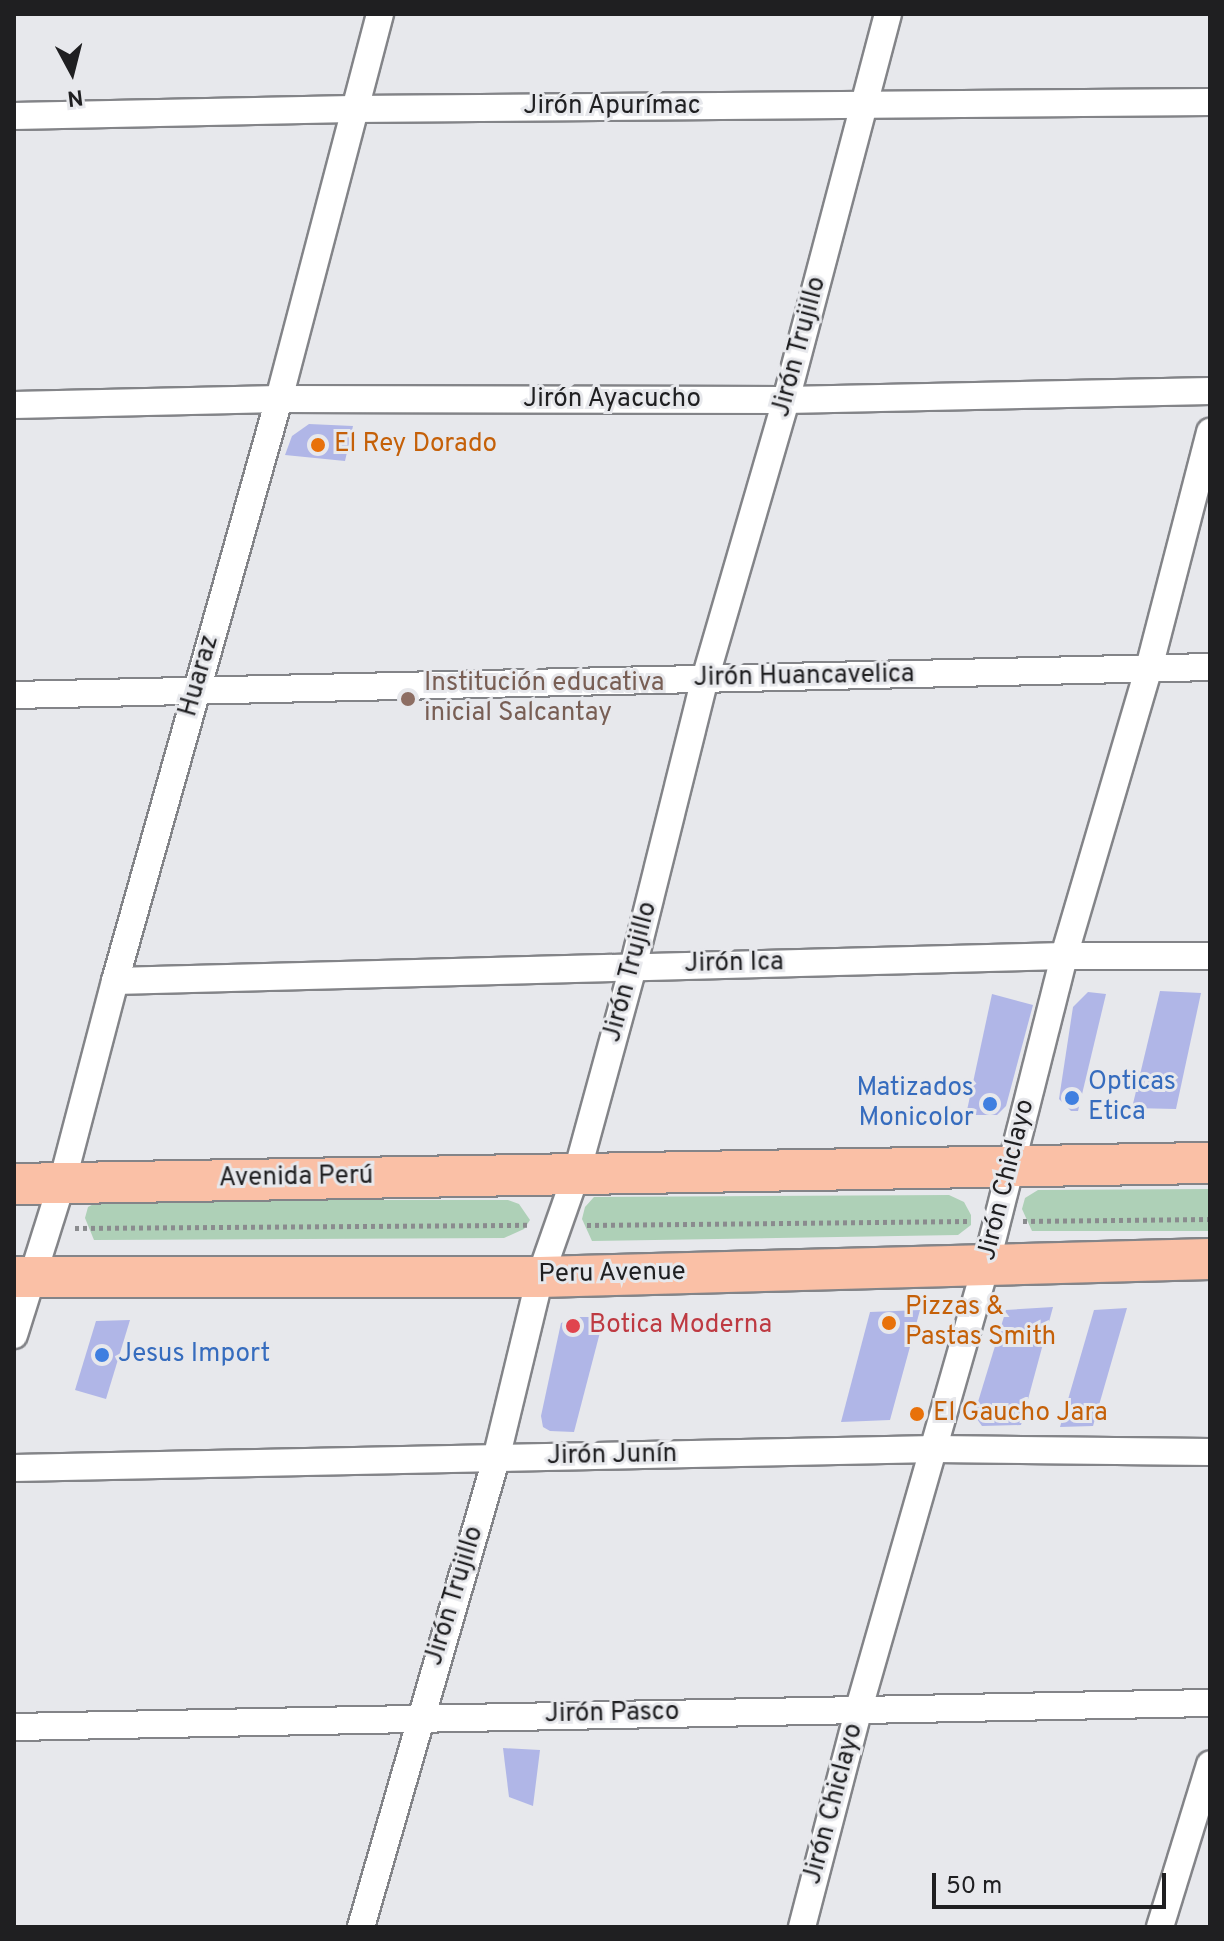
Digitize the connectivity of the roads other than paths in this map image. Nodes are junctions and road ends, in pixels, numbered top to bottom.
1 (380, 14) edge
2 (888, 14) edge
3 (1210, 102) edge
4 (863, 106) junction
5 (352, 109) junction
6 (14, 116) edge
7 (1210, 391) edge
8 (279, 399) junction
9 (786, 400) junction
10 (14, 405) edge
11 (1210, 432) edge
12 (1210, 667) edge
13 (1149, 668) junction
14 (705, 679) junction
15 (196, 692) junction
16 (14, 695) edge
17 (1064, 956) junction
18 (1210, 956) edge
19 (633, 967) junction
20 (115, 981) junction
21 (1210, 1163) edge
22 (1010, 1164) junction
23 (577, 1172) junction
24 (62, 1183) junction
25 (14, 1184) edge
26 (1210, 1259) edge
27 (986, 1265) junction
28 (23, 1277) edge
29 (540, 1277) junction
30 (14, 1335) edge
31 (935, 1449) junction
32 (1210, 1452) edge
33 (496, 1459) junction
34 (14, 1468) edge
35 (1210, 1703) edge
36 (859, 1708) junction
37 (418, 1719) junction
38 (14, 1727) edge
39 (1210, 1764) edge
40 (361, 1927) edge
41 (802, 1927) edge
42 (1160, 1927) edge

1 - 5 street, Huaraz
2 - 4 street, Jirón Trujillo
3 - 4 street, Jirón Apurímac
4 - 5 street, Jirón Apurímac
4 - 9 street, Jirón Trujillo
5 - 6 street, Jirón Apurímac
5 - 8 street, Huaraz
7 - 9 street, Jirón Ayacucho
8 - 9 street, Jirón Ayacucho
8 - 10 street, Jirón Ayacucho
8 - 15 street, Huaraz
9 - 14 street, Jirón Trujillo
11 - 13 street, Jirón Chiclayo
12 - 13 street, Jirón Huancavelica
13 - 14 street, Jirón Huancavelica
13 - 17 street, Jirón Chiclayo
14 - 15 street, Jirón Huancavelica
14 - 19 street, Jirón Trujillo
15 - 16 street, Jirón Huancavelica
15 - 20 street, Huaraz
17 - 18 street, Jirón Ica
17 - 19 street, Jirón Ica
17 - 22 street, Jirón Chiclayo
19 - 20 street, Jirón Ica
19 - 23 street, Jirón Trujillo
20 - 24 street, Huaraz
21 - 22 main road
22 - 23 main road
22 - 27 street, Jirón Chiclayo
23 - 24 main road, Avenida Perú
23 - 29 street, Jirón Trujillo
24 - 25 main road, Avenida Perú
24 - 28 street, Huaraz
26 - 27 main road, Peru Avenue
27 - 29 main road, Peru Avenue
27 - 31 street, Jirón Chiclayo
28 - 29 main road, Peru Avenue
28 - 30 street, Huaraz
29 - 33 street, Jirón Trujillo
31 - 32 street, Jirón Junín
31 - 33 street, Jirón Junín
31 - 36 street, Jirón Chiclayo
33 - 34 street, Jirón Junín
33 - 37 street, Jirón Trujillo
35 - 36 street, Jirón Pasco
36 - 37 street, Jirón Pasco
36 - 41 street, Jirón Chiclayo
37 - 38 street, Jirón Pasco
37 - 40 street, Jirón Trujillo
39 - 42 street

